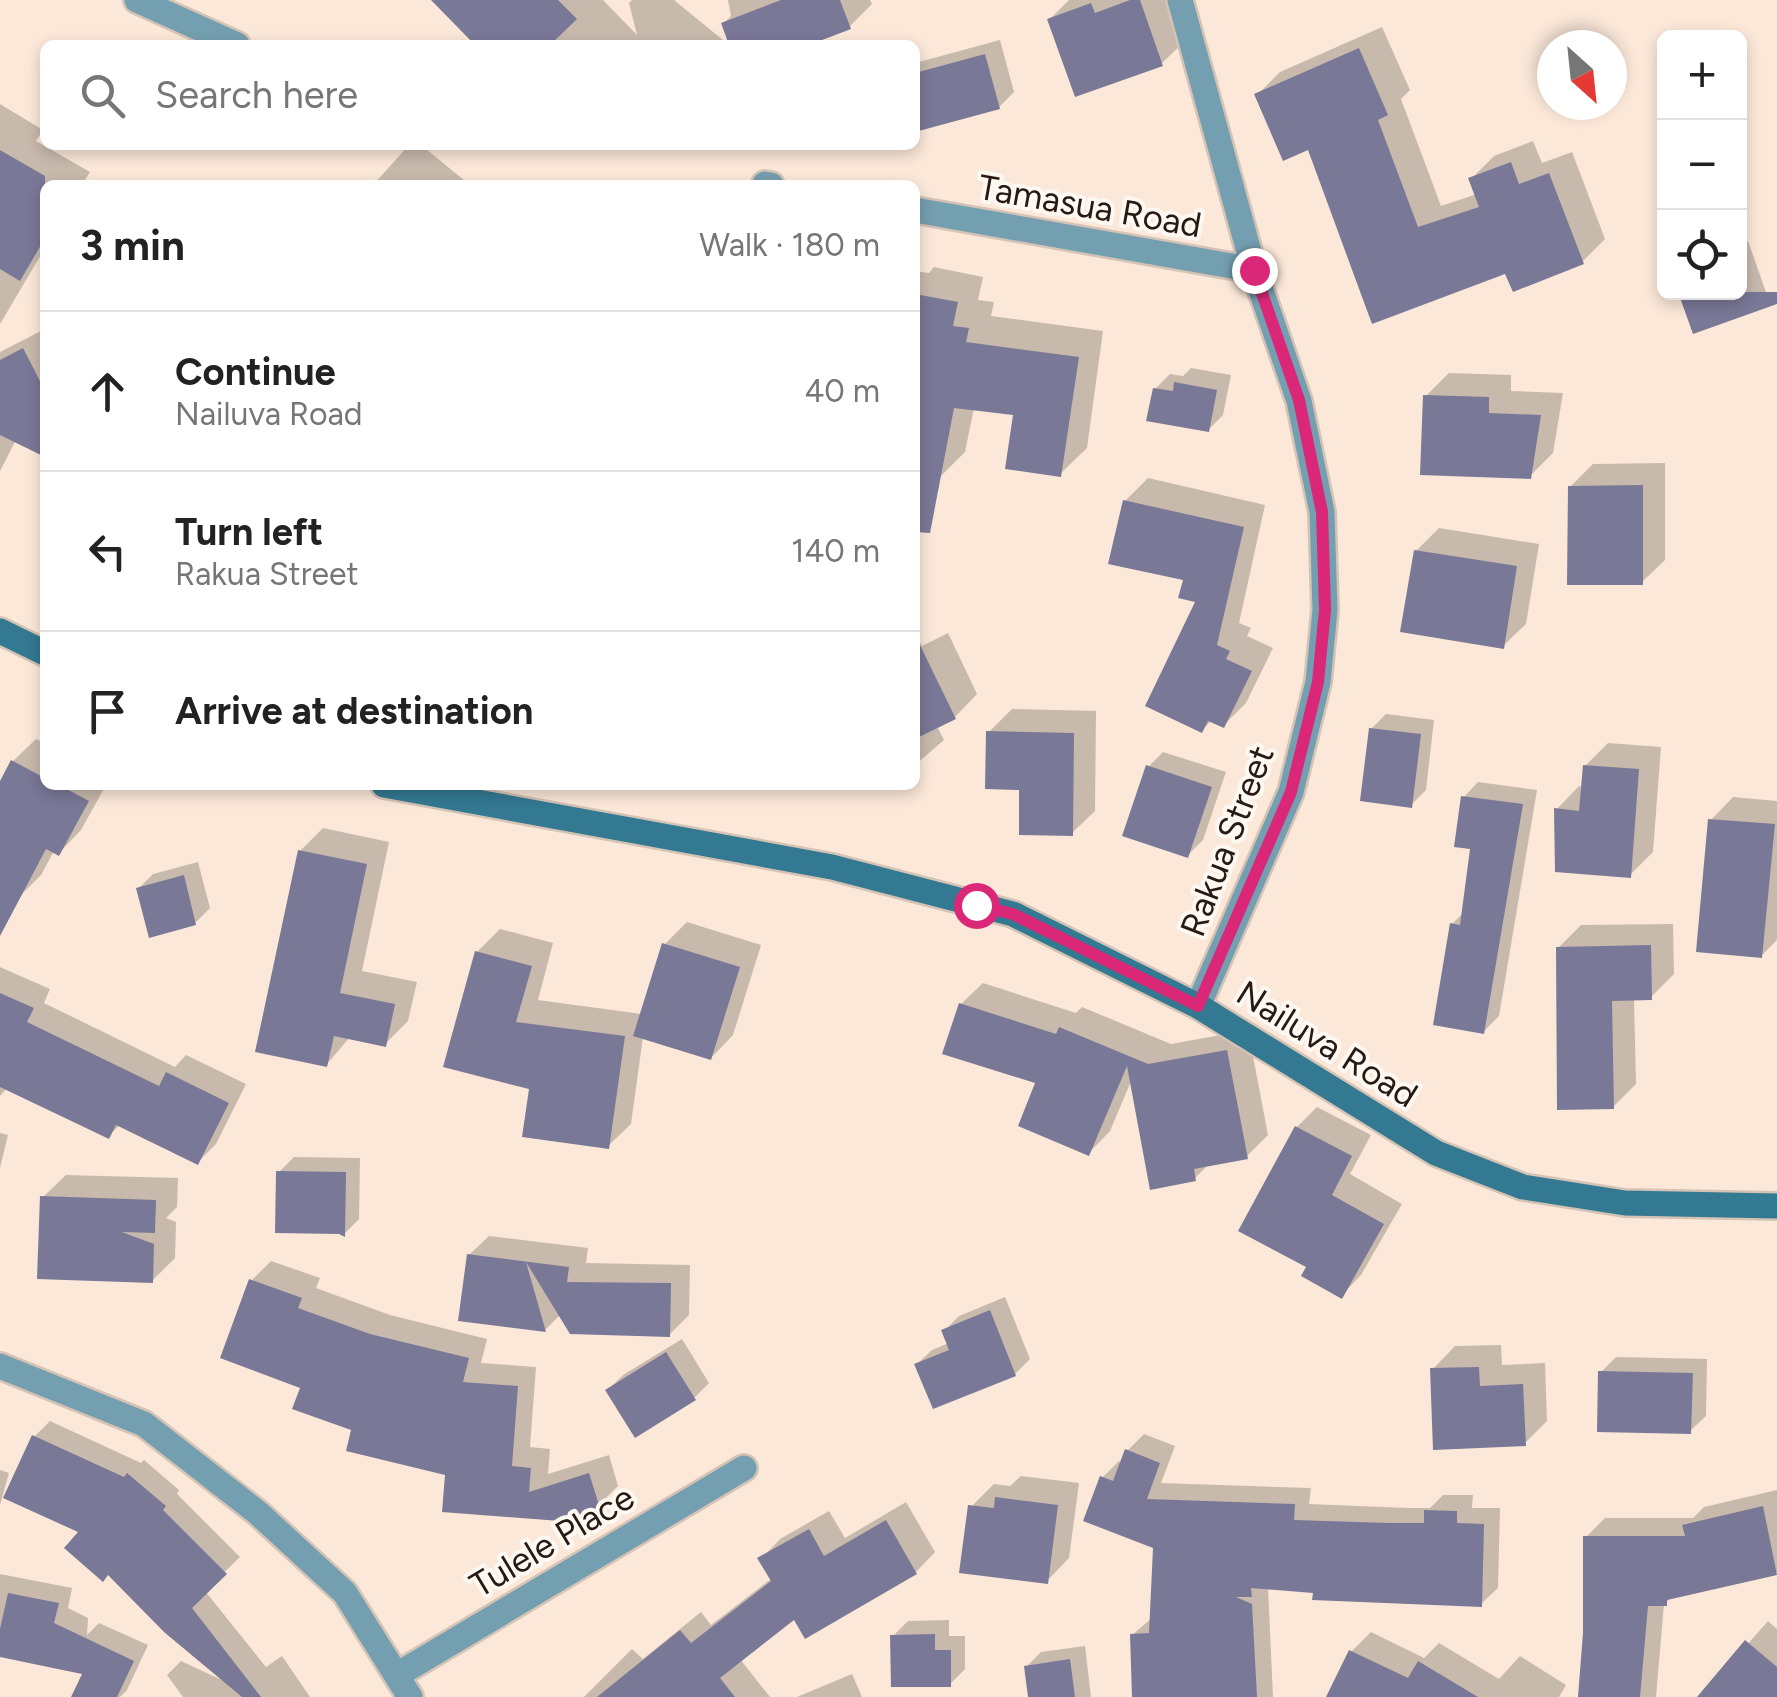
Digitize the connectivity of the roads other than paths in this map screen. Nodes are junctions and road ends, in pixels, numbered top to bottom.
1 (136, 0) edge
2 (1180, 0) edge
3 (226, 40) edge
4 (920, 211) edge
5 (1254, 270) junction
6 (0, 630) edge
7 (40, 650) edge
8 (411, 790) edge
9 (1198, 1006) junction
10 (1777, 1206) edge
11 (0, 1366) edge
12 (744, 1468) dead end
13 (403, 1686) edge

1 - 3 street
2 - 5 street, Rakua Street
4 - 5 street, Tamasua Road
5 - 9 street, Rakua Street
6 - 7 main road
8 - 9 main road, Nailuva Road
9 - 10 main road, Nailuva Road
11 - 13 street
12 - 13 street, Tulele Place

